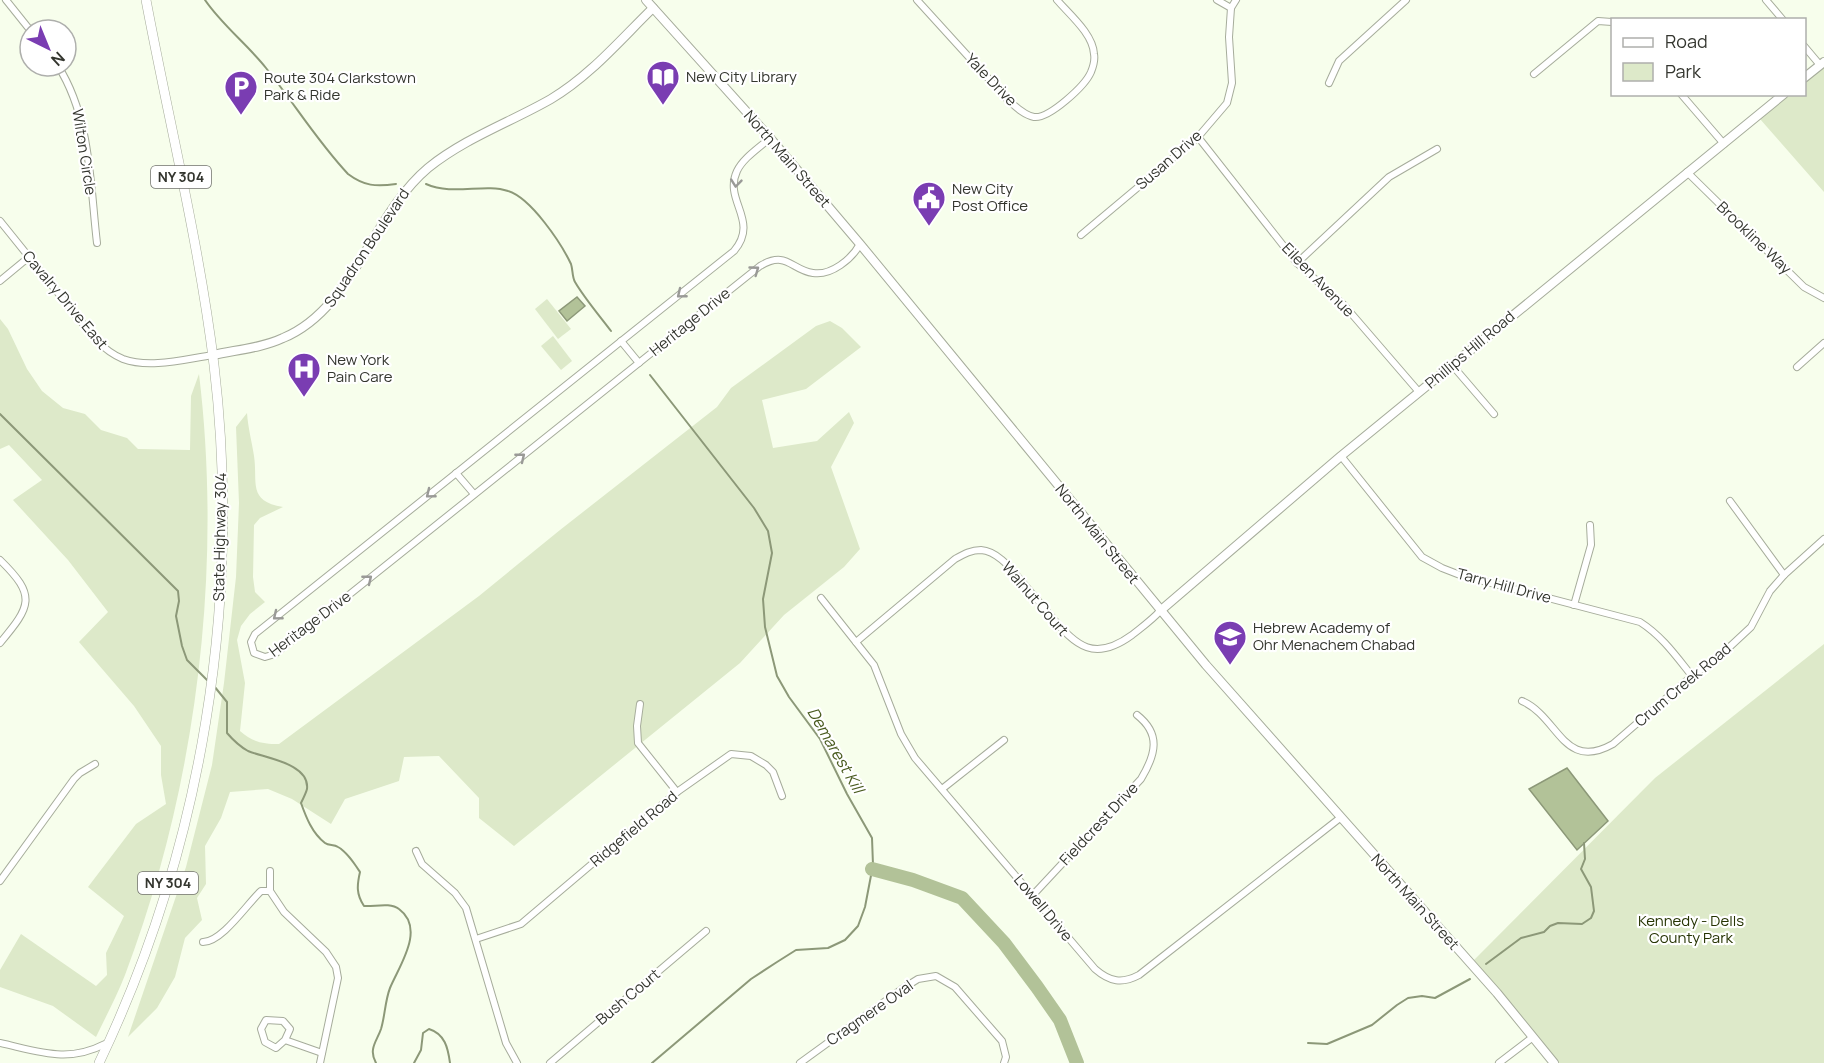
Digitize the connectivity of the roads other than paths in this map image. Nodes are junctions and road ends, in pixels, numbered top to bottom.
1 (6, 0) edge
2 (146, 0) edge
3 (646, 0) edge
4 (917, 0) edge
5 (1057, 0) edge
6 (1217, 0) edge
7 (1236, 0) edge
8 (1406, 0) edge
9 (1766, 0) edge
10 (653, 8) junction
11 (1231, 8) junction
12 (20, 18) edge
13 (1781, 18) edge
14 (1611, 22) edge
15 (1806, 48) edge
16 (1822, 63) edge
17 (1534, 74) dead end
18 (1806, 76) edge
19 (64, 78) edge
20 (1329, 83) dead end
21 (1683, 96) edge
22 (1782, 96) edge
23 (1198, 137) junction
24 (770, 138) junction
25 (1724, 144) junction
26 (1437, 149) dead end
27 (1687, 172) junction
28 (0, 221) edge
29 (1081, 235) dead end
30 (97, 243) dead end
31 (860, 244) junction
32 (29, 257) junction
33 (1297, 263) junction
34 (0, 281) edge
35 (1824, 298) edge
36 (621, 341) junction
37 (1824, 343) edge
38 (213, 355) junction
39 (639, 363) junction
40 (1452, 365) junction
41 (1797, 367) dead end
42 (1419, 392) junction
43 (1494, 414) dead end
44 (1341, 456) junction
45 (456, 473) junction
46 (474, 494) junction
47 (1730, 501) dead end
48 (1590, 525) dead end
49 (1824, 539) edge
50 (0, 560) edge
51 (1784, 575) junction
52 (821, 598) dead end
53 (1574, 605) junction
54 (1160, 611) junction
55 (856, 642) junction
56 (0, 643) edge
57 (1692, 676) junction
58 (1522, 701) dead end
59 (640, 705) dead end
60 (1137, 715) dead end
61 (1004, 740) dead end
62 (95, 764) dead end
63 (942, 789) junction
64 (677, 792) junction
65 (782, 796) dead end
66 (1340, 818) junction
67 (416, 851) dead end
68 (270, 871) dead end
69 (0, 881) edge
70 (270, 891) junction
71 (1032, 896) junction
72 (706, 931) dead end
73 (476, 939) junction
74 (203, 942) dead end
75 (1533, 1037) junction
76 (111, 1038) junction
77 (285, 1040) junction
78 (0, 1043) edge
79 (322, 1053) junction
80 (46, 1058) junction
81 (54, 1062) edge
82 (99, 1063) edge
83 (320, 1063) edge
84 (518, 1063) edge
85 (550, 1063) edge
86 (800, 1063) edge
87 (1005, 1063) edge
88 (1499, 1063) edge
89 (1554, 1063) edge

1 - 12 street
2 - 38 main road, State Highway 304 / NY 304
3 - 10 street, North Main Street
4 - 5 street, Yale Drive
6 - 11 street
7 - 11 street, Susan Drive
8 - 20 street
9 - 13 street
10 - 24 street, North Main Street
10 - 38 street, Squadron Boulevard
11 - 23 street, Susan Drive
14 - 17 street
15 - 16 street
16 - 18 street
19 - 30 street, Wilton Circle
21 - 25 street
22 - 25 street, Phillips Hill Road
23 - 29 street, Susan Drive
23 - 33 street, Eileen Avenue
24 - 31 street, North Main Street
24 -> 36 street, Heritage Drive
25 - 27 street, Phillips Hill Road
26 - 33 street
27 - 35 street, Brookline Way
27 - 40 street, Phillips Hill Road
28 - 32 street, Cavalry Drive East
39 -> 31 street, Heritage Drive
31 - 54 street, North Main Street
32 - 34 street
32 - 38 street, Cavalry Drive East
33 - 42 street, Eileen Avenue
36 - 39 street
36 - 45 street, Heritage Drive
37 - 41 street
38 - 76 main road, State Highway 304 / NY 304
46 -> 39 street, Heritage Drive
40 - 42 street, Phillips Hill Road
40 - 43 street
42 - 44 street, Phillips Hill Road
44 - 53 street, Tarry Hill Drive
44 - 54 street, Phillips Hill Road
45 - 46 street
45 -> 46 street, Heritage Drive
47 - 51 street
48 - 53 street
49 - 51 street, Crum Creek Road
50 - 56 street
51 - 57 street, Crum Creek Road
52 - 55 street, Lowell Drive
53 - 57 street, Tarry Hill Drive
54 - 55 street, Walnut Court
54 - 66 street, North Main Street
55 - 63 street, Lowell Drive
57 - 58 street, Crum Creek Road
59 - 64 street
60 - 71 street, Fieldcrest Drive
61 - 63 street
62 - 69 street
63 - 71 street, Lowell Drive
64 - 65 street, Ridgefield Road
64 - 73 street, Ridgefield Road
66 - 71 street, Lowell Drive
66 - 75 street, North Main Street
67 - 73 street
68 - 70 street
70 - 74 street
70 - 79 street
72 - 85 street, Bush Court
73 - 84 street
75 - 88 street
75 - 89 street, North Main Street
76 - 80 street
76 - 82 main road, State Highway 304 / NY 304
77 - 77 street
77 - 79 street
78 - 80 street
79 - 83 street
80 - 81 street
86 - 87 street, Cragmere Oval

